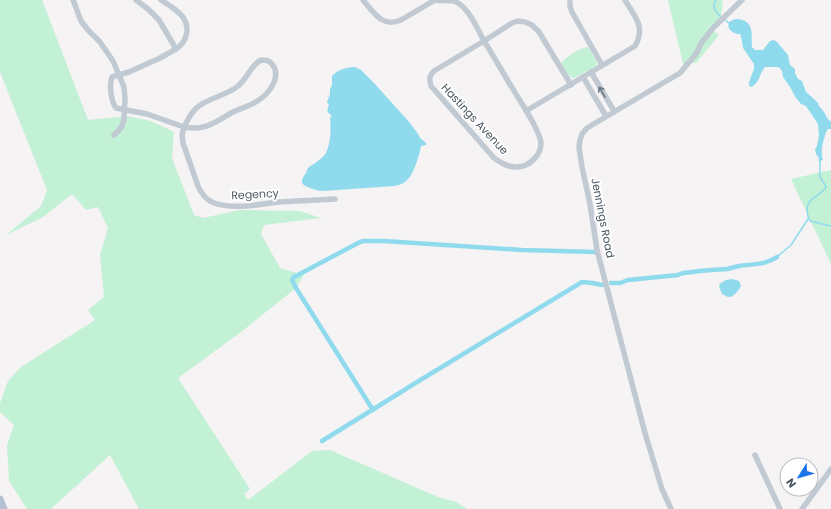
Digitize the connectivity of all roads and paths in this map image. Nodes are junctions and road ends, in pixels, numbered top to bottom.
1 (73, 0) edge
2 (136, 0) edge
3 (161, 0) edge
4 (363, 0) edge
5 (435, 0) edge
6 (570, 0) edge
7 (624, 0) edge
8 (742, 0) edge
9 (484, 41) junction
10 (176, 49) junction
11 (602, 65) junction
12 (591, 72) junction
13 (119, 74) junction
14 (584, 77) junction
15 (570, 85) junction
16 (124, 110) junction
17 (526, 111) junction
18 (614, 112) junction
19 (606, 116) junction
20 (184, 127) junction
21 (114, 135) dead end
22 (335, 199) dead end
23 (755, 455) dead end
24 (831, 469) edge
25 (0, 499) edge
26 (4, 509) edge
27 (671, 509) edge
28 (780, 509) edge
29 (802, 509) edge

1 - 13 street
2 - 10 street
3 - 10 street
4 - 5 street
5 - 9 street
6 - 11 street
7 - 11 street
8 - 18 street, Jennings Road
9 - 15 street
9 - 17 street, Hastings Avenue
9 - 17 street, Hastings Avenue
10 - 13 street
11 - 12 street
12 - 14 street
18 -> 12 street
13 - 16 street
13 - 16 street
14 - 15 street
14 - 19 street
15 - 17 street
16 - 20 street
16 - 21 street
18 - 19 street, Jennings Road
19 - 27 street, Jennings Road
20 - 20 street
20 - 22 street, Regency
23 - 28 street
24 - 29 street
25 - 26 main road

